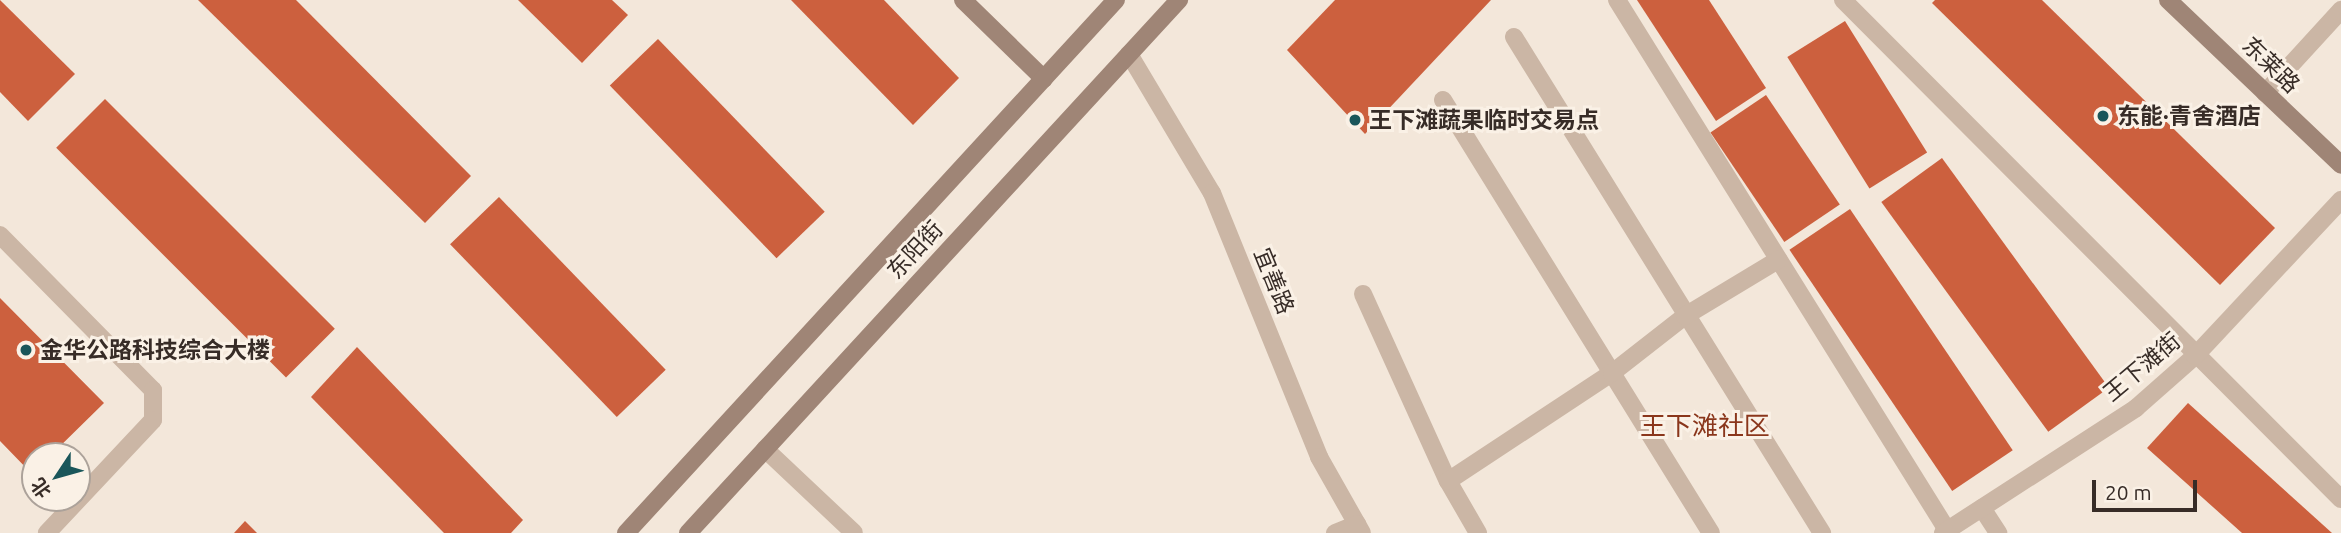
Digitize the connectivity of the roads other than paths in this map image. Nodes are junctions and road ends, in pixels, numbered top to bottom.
1 (963, 0) edge
2 (1116, 0) edge
3 (1179, 0) edge
4 (1617, 0) edge
5 (1843, 0) edge
6 (2168, 0) edge
7 (2341, 10) edge
8 (1514, 37) dead end
9 (1129, 54) junction
10 (1044, 79) junction
11 (2265, 93) junction
12 (1443, 100) dead end
13 (2341, 165) edge
14 (2341, 200) edge
15 (0, 235) edge
16 (1778, 260) junction
17 (1363, 295) dead end
18 (1685, 316) junction
19 (2195, 356) junction
20 (1612, 373) junction
21 (765, 449) junction
22 (1448, 481) junction
23 (2341, 499) edge
24 (1982, 508) junction
25 (1359, 528) edge
26 (1945, 532) edge
27 (47, 533) edge
28 (626, 533) edge
29 (688, 533) edge
30 (854, 533) edge
31 (1335, 533) edge
32 (1478, 533) edge
33 (1711, 533) edge
34 (1822, 533) edge
35 (1998, 533) edge

1 - 10 main road
2 - 10 main road, 东阳街
3 - 9 main road, 东阳街
4 - 16 street
5 - 19 street
6 - 11 main road, 东莱路
7 - 11 street
8 - 18 street
9 - 21 main road, 东阳街
9 - 25 street, 宜善路
10 - 28 main road, 东阳街
11 - 13 main road, 东莱路
12 - 20 street
14 - 19 street, 王下滩街
15 - 27 street
16 - 18 street
16 - 26 street
17 - 22 street
18 - 20 street
18 - 34 street
19 - 23 street
19 - 24 street, 王下滩街
20 - 22 street
20 - 33 street
21 - 29 main road, 东阳街
21 - 30 street
22 - 32 street
24 - 26 street, 王下滩街
24 - 35 street
25 - 31 street

